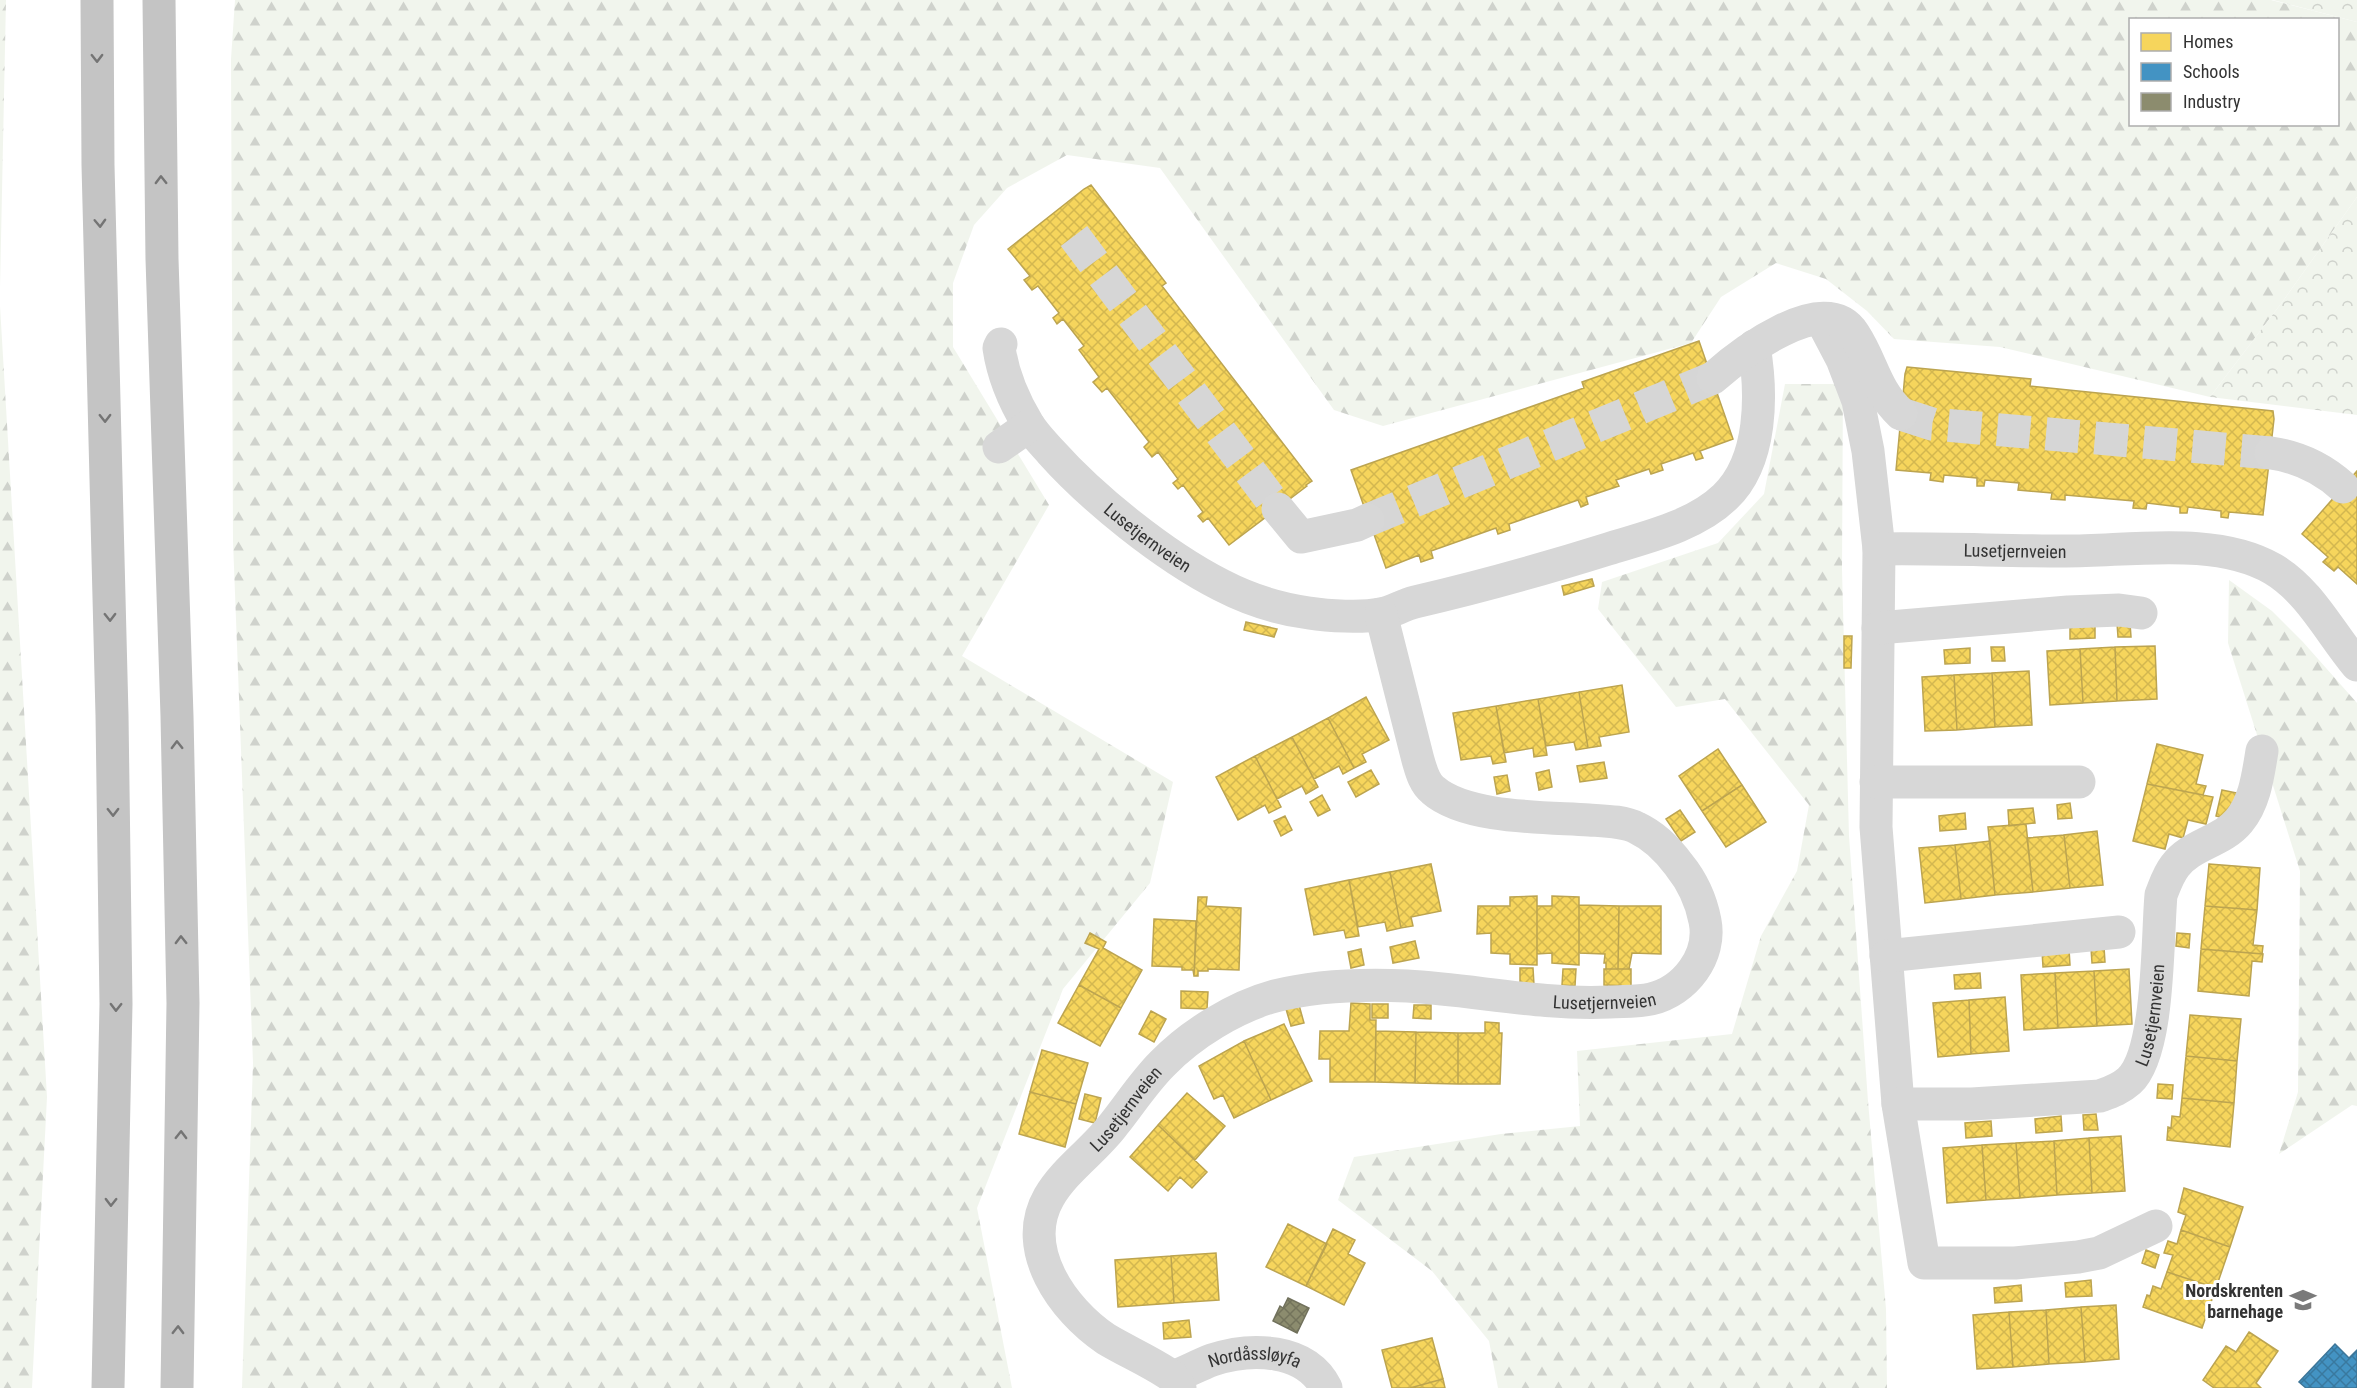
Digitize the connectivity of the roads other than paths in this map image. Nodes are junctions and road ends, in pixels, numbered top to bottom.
1 (97, 0) edge
2 (159, 0) edge
3 (1821, 319) junction
4 (1001, 344) dead end
5 (1754, 346) junction
6 (1713, 378) tunnel mouth
7 (1901, 414) tunnel mouth
8 (1029, 426) junction
9 (999, 447) dead end
10 (2271, 453) tunnel mouth
11 (2343, 487) dead end
12 (1278, 509) tunnel mouth
13 (1368, 520) tunnel mouth
14 (1879, 549) junction
15 (2141, 613) dead end
16 (1381, 614) junction
17 (1878, 628) junction
18 (2357, 665) edge
19 (2262, 751) dead end
20 (1876, 782) junction
21 (2079, 782) dead end
22 (2119, 932) dead end
23 (1886, 956) junction
24 (1898, 1104) junction
25 (1040, 1220) joint
26 (2156, 1226) dead end
27 (1176, 1383) edge
28 (108, 1388) edge
29 (177, 1388) edge
30 (1326, 1388) edge

1 -> 28 highway
29 -> 2 highway
3 - 5 lane
3 - 7 lane
3 - 14 lane
4 - 8 lane, Lusetjernveien
5 - 6 lane
5 - 16 lane, Lusetjernveien
8 - 9 lane
8 - 16 lane, Lusetjernveien
10 - 11 lane
12 - 13 lane
14 - 17 lane
14 - 18 lane, Lusetjernveien
15 - 17 lane
16 - 25 lane, Lusetjernveien
17 - 20 lane
19 - 24 lane, Lusetjernveien
20 - 21 lane
20 - 23 lane
22 - 23 lane
23 - 24 lane
24 - 26 lane
25 - 27 lane, Nordåssløyfa
27 - 30 lane, Nordåssløyfa

